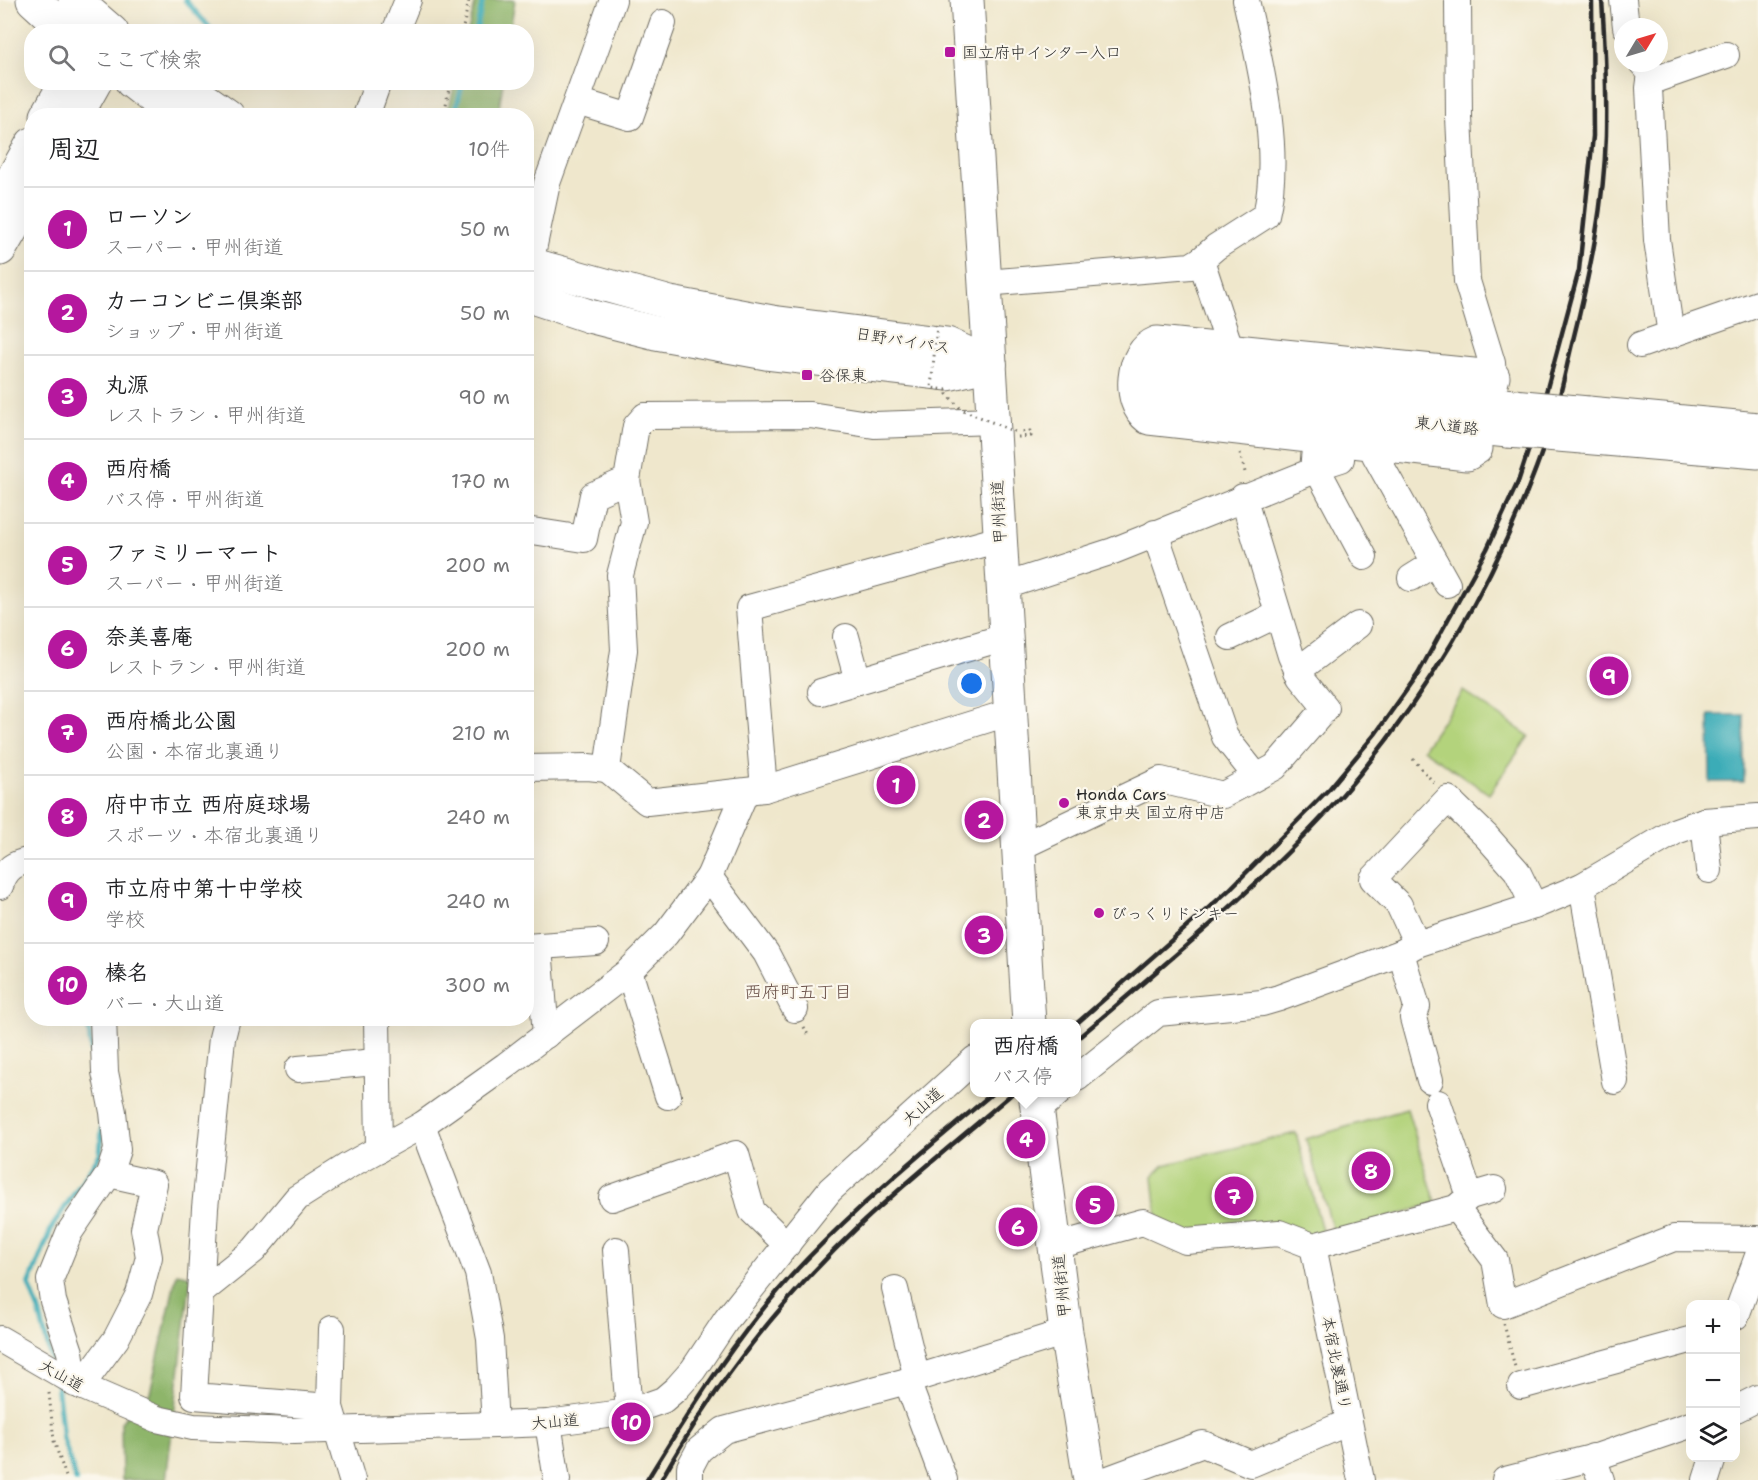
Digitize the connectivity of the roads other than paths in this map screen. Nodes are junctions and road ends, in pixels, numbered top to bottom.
1 (33, 0) edge
2 (75, 0) edge
3 (408, 0) edge
4 (613, 0) edge
5 (967, 0) edge
6 (1246, 0) edge
7 (1458, 0) edge
8 (1623, 0) edge
9 (1625, 18) edge
10 (59, 24) edge
11 (103, 24) edge
12 (398, 24) edge
13 (663, 24) dead end
14 (1726, 55) dead end
15 (1647, 72) edge
16 (1651, 72) edge
17 (62, 90) edge
18 (91, 90) edge
19 (142, 90) edge
20 (191, 90) edge
21 (375, 90) edge
22 (577, 101) junction
23 (51, 108) edge
24 (80, 108) edge
25 (166, 108) edge
26 (217, 108) edge
27 (369, 108) edge
28 (24, 158) edge
29 (0, 201) edge
30 (24, 208) edge
31 (534, 245) edge
32 (0, 249) edge
33 (1201, 260) junction
34 (534, 278) edge
35 (985, 283) junction
36 (1758, 304) edge
37 (1671, 335) junction
38 (1640, 345) dead end
39 (1227, 350) junction
40 (990, 364) junction
41 (1137, 379) junction
42 (1501, 400) junction
43 (1585, 425) junction
44 (1758, 429) edge
45 (1007, 430) junction
46 (1376, 443) junction
47 (1476, 448) dead end
48 (1316, 452) junction
49 (1758, 452) edge
50 (1341, 459) dead end
51 (627, 480) junction
52 (1248, 495) junction
53 (534, 531) edge
54 (1155, 533) junction
55 (1000, 539) junction
56 (1364, 557) dead end
57 (1411, 578) dead end
58 (1002, 587) junction
59 (1278, 614) junction
60 (1358, 625) dead end
61 (846, 636) dead end
62 (1005, 637) junction
63 (1230, 637) dead end
64 (1297, 671) junction
65 (858, 681) junction
66 (821, 692) dead end
67 (1011, 712) junction
68 (534, 768) edge
69 (607, 769) junction
70 (1256, 776) junction
71 (755, 791) junction
72 (1758, 817) edge
73 (1704, 821) junction
74 (1020, 847) junction
75 (24, 861) edge
76 (1709, 870) dead end
77 (709, 877) junction
78 (0, 886) edge
79 (1582, 886) junction
80 (1534, 906) junction
81 (596, 942) dead end
82 (534, 947) edge
83 (1409, 949) junction
84 (534, 954) edge
85 (629, 970) junction
86 (795, 1009) dead end
87 (1029, 1019) edge
88 (103, 1026) edge
89 (225, 1026) edge
90 (377, 1026) edge
91 (546, 1035) junction
92 (376, 1062) junction
93 (970, 1064) edge
94 (298, 1069) dead end
95 (1081, 1075) edge
96 (1615, 1081) dead end
97 (668, 1096) dead end
98 (1044, 1099) edge
99 (422, 1125) junction
100 (379, 1149) junction
101 (109, 1174) junction
102 (612, 1197) dead end
103 (1473, 1198) junction
104 (1758, 1239) edge
105 (787, 1245) junction
106 (1056, 1246) junction
107 (1313, 1246) junction
108 (616, 1250) dead end
109 (1758, 1256) edge
110 (895, 1289) dead end
111 (200, 1293) junction
112 (1740, 1305) edge
113 (332, 1329) dead end
114 (1066, 1332) junction
115 (0, 1339) edge
116 (1686, 1341) edge
117 (62, 1376) junction
118 (912, 1379) junction
119 (1521, 1386) road end
120 (1758, 1398) edge
121 (1738, 1408) edge
122 (629, 1412) junction
123 (333, 1418) junction
124 (1348, 1422) junction
125 (548, 1423) junction
126 (495, 1425) junction
127 (1686, 1427) edge
128 (1712, 1462) edge
129 (1597, 1469) edge
130 (352, 1480) edge
131 (557, 1480) edge
132 (690, 1480) edge
133 (944, 1480) edge
134 (1090, 1480) edge
135 (1106, 1480) edge
136 (1361, 1480) edge
137 (1505, 1480) edge
138 (1706, 1480) edge

1 - 10 main road
2 - 11 main road
3 - 12 street
4 - 22 street
5 - 35 main road, 甲州街道
6 - 33 street
7 - 42 street
8 - 9 street
13 - 22 street
14 - 16 street
15 - 37 street
17 - 23 main road
18 - 24 main road
19 - 25 main road
20 - 26 main road
21 - 27 street
22 - 31 street
28 - 29 main road
30 - 32 main road
33 - 35 street
33 - 39 street
34 - 40 main road, 日野バイパス
35 - 40 main road, 甲州街道
36 - 37 street
37 - 38 street
39 - 41 main road
39 - 42 main road
40 - 45 main road, 甲州街道
41 - 42 main road, 東八道路
41 - 48 main road
42 - 43 main road, 東八道路, bridge
43 - 44 main road, 東八道路
43 - 49 main road, 東八道路
45 - 51 street
45 - 55 main road, 甲州街道
46 - 47 main road
46 - 48 main road
46 - 57 street
48 - 50 street
48 - 52 street
48 - 56 street
51 - 53 street
51 - 69 street
52 - 54 street
52 - 59 street
54 - 58 street
54 - 70 street
55 - 58 main road, 甲州街道
55 - 71 street
58 - 62 main road, 甲州街道
59 - 63 street
59 - 64 street
60 - 64 street
61 - 65 street
62 - 65 street
62 - 67 main road, 甲州街道
64 - 70 street
65 - 66 street
67 - 71 street
67 - 74 main road, 甲州街道
68 - 69 street
69 - 71 street
70 - 74 street
71 - 77 street
72 - 73 street
73 - 76 street
73 - 79 street
74 - 87 main road, 甲州街道
75 - 78 street
77 - 85 street
77 - 86 street
79 - 80 street
79 - 96 street
80 - 83 street
80 - 83 street
81 - 82 street
83 - 95 street
83 - 103 street
84 - 91 street
85 - 91 street
85 - 97 street
88 - 101 street
89 - 111 street
90 - 92 street
91 - 99 street
92 - 94 street
92 - 100 street
93 - 105 street, 大山道
98 - 106 main road, 甲州街道
99 - 100 street
99 - 126 street
100 - 111 street
101 - 117 street
101 - 117 street
102 - 105 street
103 - 104 street
103 - 107 street
105 - 122 street, 大山道
106 - 107 street
106 - 114 main road, 甲州街道
107 - 124 street, 本宿北裏通り
108 - 122 street
109 - 112 street
110 - 118 street
111 - 123 street
113 - 123 street
114 - 118 street
114 - 134 main road, 甲州街道
115 - 117 street, 大山道
116 - 119 street
117 - 123 street, 大山道
118 - 132 street
118 - 133 street
120 - 121 street
122 - 125 street, 大山道
123 - 126 street, 大山道
123 - 130 street
124 - 135 street
124 - 136 street, 本宿北裏通り
125 - 126 street, 大山道
125 - 131 street
127 - 129 street
128 - 138 street
129 - 137 street

